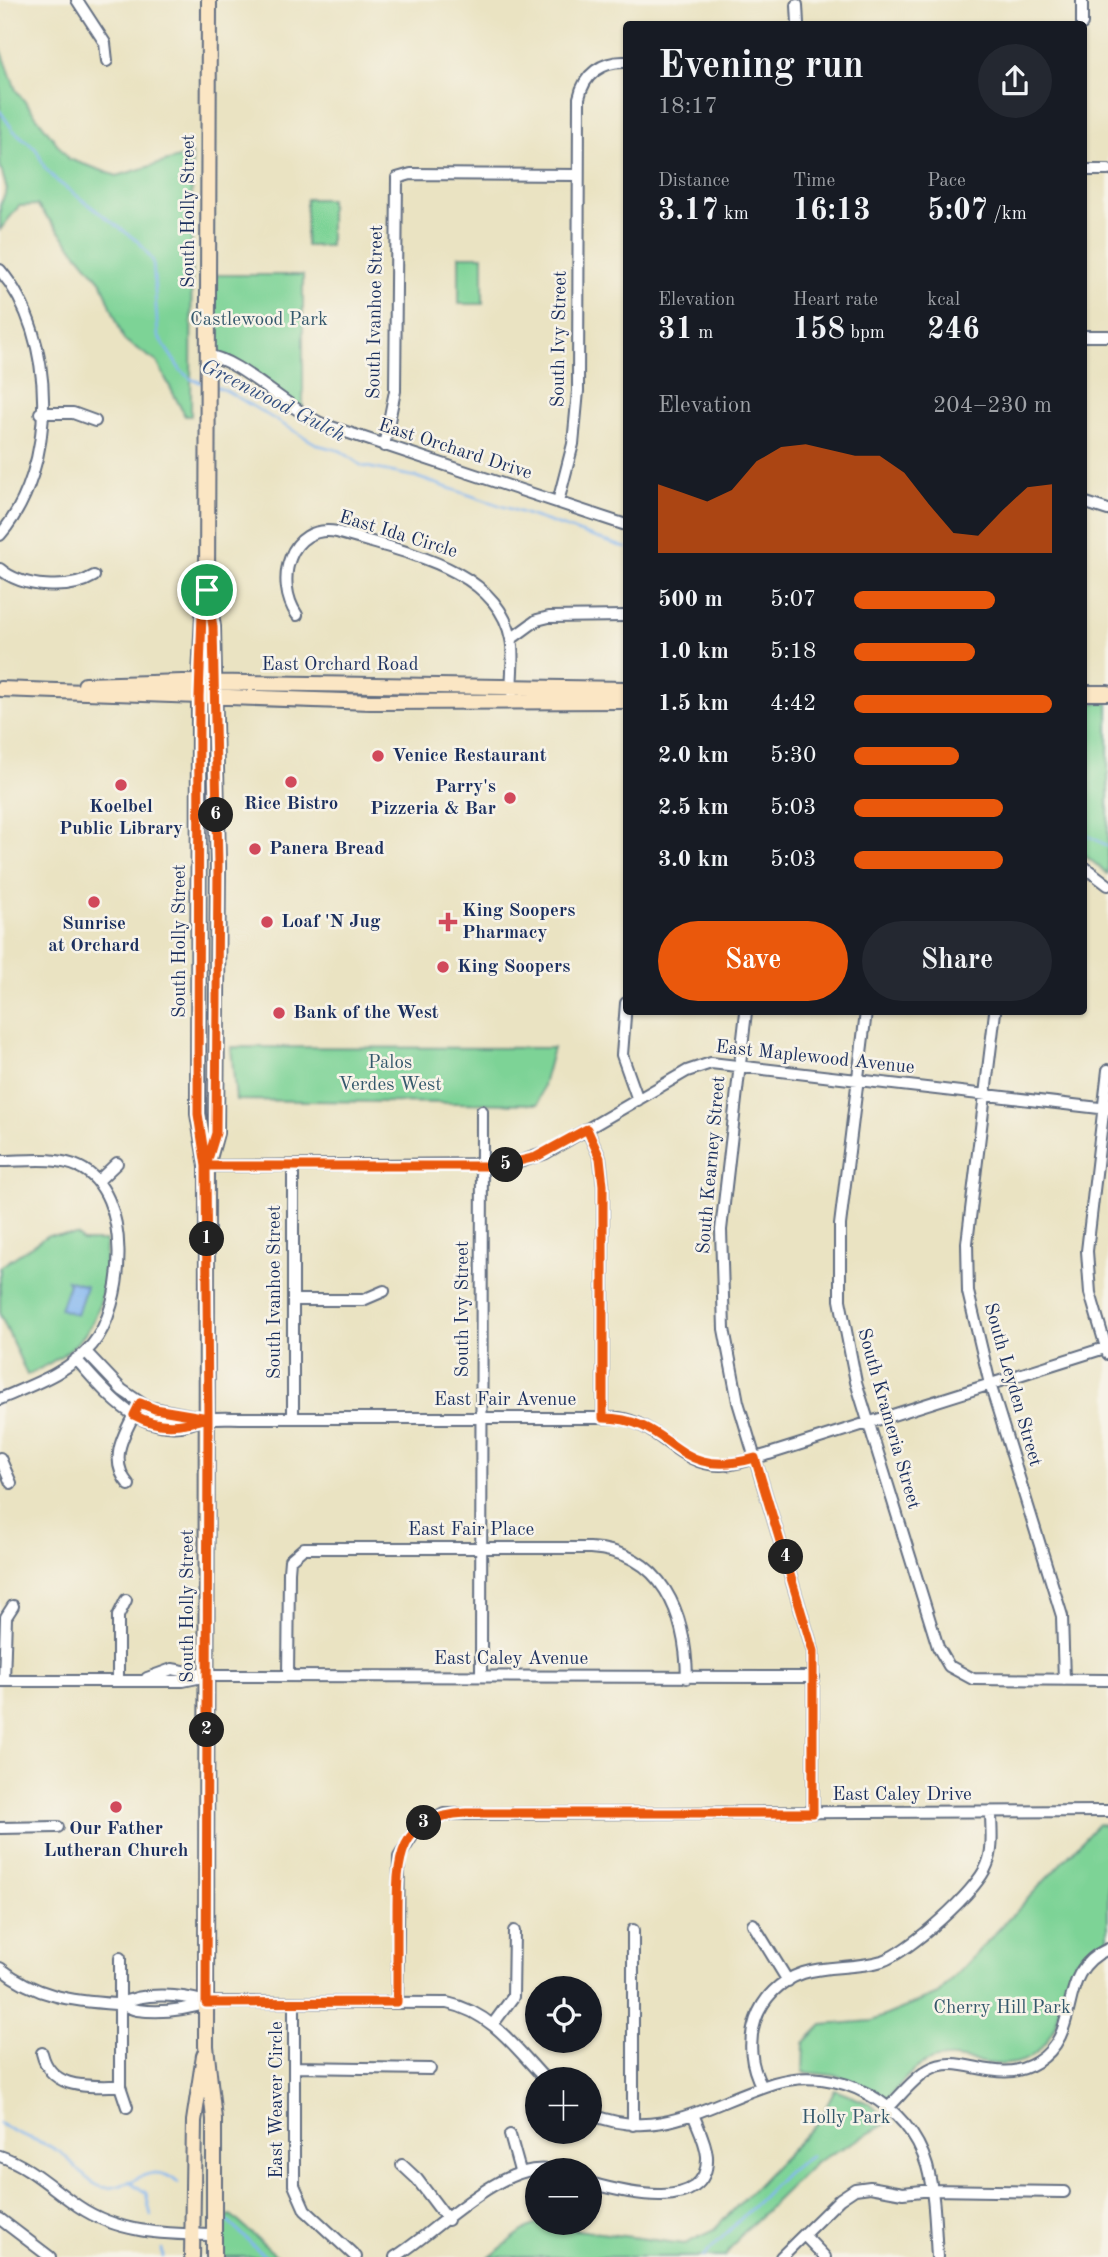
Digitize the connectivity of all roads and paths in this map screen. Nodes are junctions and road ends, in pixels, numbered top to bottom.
1 (77, 0) edge
2 (209, 0) edge
3 (1082, 0) edge
4 (797, 5) dead end
5 (798, 21) edge
6 (1082, 21) edge
7 (107, 61) dead end
8 (623, 62) edge
9 (1087, 170) edge
10 (1108, 170) edge
11 (578, 175) junction
12 (0, 270) edge
13 (1087, 336) edge
14 (1108, 336) edge
15 (208, 361) junction
16 (40, 413) junction
17 (95, 421) dead end
18 (384, 446) junction
19 (558, 502) junction
20 (1087, 503) edge
21 (1108, 510) edge
22 (623, 524) edge
23 (0, 535) edge
24 (0, 569) edge
25 (94, 576) dead end
26 (297, 615) dead end
27 (623, 616) edge
28 (512, 639) junction
29 (0, 689) edge
30 (623, 689) edge
31 (207, 690) junction
32 (1087, 693) edge
33 (1108, 693) edge
34 (512, 696) junction
35 (623, 701) edge
36 (1087, 869) edge
37 (1108, 885) edge
38 (625, 1015) edge
39 (746, 1015) edge
40 (866, 1015) edge
41 (995, 1015) edge
42 (739, 1064) junction
43 (1108, 1070) edge
44 (857, 1079) junction
45 (984, 1094) junction
46 (638, 1100) junction
47 (1105, 1109) edge
48 (482, 1111) dead end
49 (587, 1129) junction
50 (0, 1161) edge
51 (117, 1163) dead end
52 (206, 1166) junction
53 (293, 1166) junction
54 (481, 1166) junction
55 (98, 1181) junction
56 (384, 1291) dead end
57 (293, 1300) junction
58 (1107, 1349) edge
59 (86, 1352) junction
60 (76, 1360) junction
61 (990, 1384) junction
62 (0, 1399) edge
63 (140, 1403) junction
64 (134, 1415) junction
65 (208, 1418) junction
66 (293, 1418) junction
67 (481, 1418) junction
68 (603, 1418) junction
69 (867, 1422) junction
70 (0, 1458) edge
71 (755, 1458) junction
72 (11, 1483) dead end
73 (129, 1485) dead end
74 (481, 1548) junction
75 (125, 1601) dead end
76 (13, 1606) dead end
77 (207, 1676) junction
78 (288, 1676) junction
79 (481, 1676) junction
80 (814, 1677) junction
81 (687, 1678) junction
82 (1064, 1680) junction
83 (1108, 1680) edge
84 (2, 1681) edge
85 (118, 1681) junction
86 (1108, 1811) edge
87 (991, 1812) junction
88 (813, 1813) junction
89 (58, 1827) dead end
90 (0, 1828) edge
91 (753, 1924) dead end
92 (633, 1930) dead end
93 (514, 1931) dead end
94 (1108, 1949) edge
95 (120, 1958) dead end
96 (0, 1968) edge
97 (788, 1981) junction
98 (397, 2002) junction
99 (206, 2003) junction
100 (294, 2003) junction
101 (120, 2004) junction
102 (493, 2024) junction
103 (206, 2046) junction
104 (42, 2053) dead end
105 (294, 2067) junction
106 (534, 2067) edge
107 (430, 2069) dead end
108 (120, 2086) junction
109 (762, 2087) junction
110 (127, 2107) dead end
111 (889, 2108) junction
112 (693, 2115) junction
113 (602, 2117) edge
114 (633, 2125) junction
115 (510, 2135) dead end
116 (0, 2156) edge
117 (402, 2165) dead end
118 (520, 2171) junction
119 (525, 2171) edge
120 (602, 2185) edge
121 (932, 2190) junction
122 (1064, 2192) dead end
123 (0, 2219) edge
124 (448, 2220) junction
125 (192, 2234) junction
126 (214, 2235) junction
127 (804, 2235) junction
128 (50, 2257) edge
129 (192, 2257) edge
130 (214, 2257) edge
131 (356, 2257) edge
132 (395, 2257) edge
133 (781, 2257) edge
134 (825, 2257) edge
135 (937, 2257) edge

1 - 7 street
2 - 15 main road, South Holly Street
3 - 6 street
4 - 5 street
8 - 11 street, South Ivy Street
9 - 10 street
11 - 18 street, South Ivanhoe Street
11 - 19 street, South Ivy Street
12 - 16 street
13 - 14 street
15 - 18 street, East Orchard Drive
15 - 31 main road, South Holly Street
16 - 17 street
16 - 23 street
18 - 19 street, East Orchard Drive
19 - 22 street, East Orchard Drive
20 - 21 street
24 - 25 street
26 - 28 street, East Ida Circle
27 - 28 street
28 - 34 street, East Ida Circle
29 - 31 main road, East Orchard Road
30 - 34 main road, East Orchard Road
31 - 34 main road, East Orchard Road
31 - 52 main road, South Holly Street
32 - 33 main road
34 - 35 main road, East Orchard Road
36 - 37 street
38 - 46 street
39 - 42 street, South Kearney Street
40 - 44 street, South Krameria Street
41 - 45 street, South Leyden Street
42 - 44 street, East Maplewood Avenue
42 - 46 street, East Maplewood Avenue
42 - 71 street, South Kearney Street
43 - 47 street
44 - 45 street, East Maplewood Avenue
44 - 69 street, South Krameria Street
45 - 47 street, East Maplewood Avenue
45 - 61 street, South Leyden Street
46 - 49 street, East Maplewood Avenue
47 - 58 street
48 - 54 street, South Ivy Street
49 - 54 street, East Maplewood Avenue
49 - 68 street
50 - 55 street
51 - 55 street
52 - 53 street, East Maplewood Avenue
52 - 65 main road, South Holly Street
53 - 54 street, East Maplewood Avenue
53 - 57 street, South Ivanhoe Street
54 - 67 street, South Ivy Street
55 - 59 street
56 - 57 street
57 - 66 street, South Ivanhoe Street
58 - 61 street, East Fair Avenue
59 - 60 street
59 - 63 street, East Fair Avenue
60 - 62 street
60 - 64 street, East Fair Avenue
61 - 69 street, East Fair Avenue
61 - 82 street, South Leyden Street
63 - 64 street
63 - 65 street, East Fair Avenue
64 - 65 street, East Fair Avenue
64 - 73 street
65 - 66 street, East Fair Avenue
65 - 77 main road, South Holly Street
66 - 67 street, East Fair Avenue
67 - 68 street, East Fair Avenue
67 - 74 street, South Ivy Street
68 - 71 street, East Fair Avenue
69 - 71 street, East Fair Avenue
69 - 82 street, South Krameria Street
70 - 72 street
71 - 80 street, South Kearney Street
74 - 78 street, East Fair Place
74 - 79 street, South Ivy Street
74 - 81 street, East Fair Place
75 - 85 street
76 - 84 street
77 - 78 street, East Caley Avenue
77 - 85 street, East Caley Avenue
77 - 99 main road, South Holly Street
78 - 79 street, East Caley Avenue
79 - 81 street, East Caley Avenue
80 - 81 street, East Caley Avenue
80 - 88 street, South Kearney Street
82 - 83 street, South Krameria Street
84 - 85 street, East Caley Avenue
86 - 87 street, East Caley Drive
87 - 88 street, East Caley Drive
87 - 97 street
88 - 98 street, East Caley Drive
89 - 90 street
91 - 97 street
92 - 114 street
93 - 102 street
94 - 111 street
95 - 101 street
96 - 101 street
97 - 109 street
98 - 100 street
98 - 102 street
99 - 100 street
99 - 101 street
99 - 103 main road, South Holly Street
100 - 105 street, East Weaver Circle
101 - 108 street
102 - 106 street
103 - 125 main road, South Holly Street
103 - 126 main road, South Holly Street
104 - 108 street
105 - 107 street
105 - 131 street, East Weaver Circle
108 - 110 street
109 - 111 street
109 - 112 street
111 - 121 street
112 - 114 street
112 - 120 street
113 - 114 street
115 - 118 street
116 - 125 street
117 - 124 street
118 - 119 street
118 - 124 street
121 - 122 street
121 - 127 street
121 - 135 street
123 - 128 street
124 - 132 street
125 - 126 street
125 - 129 main road, South Holly Street
126 - 130 main road, South Holly Street
127 - 133 street
127 - 134 street

